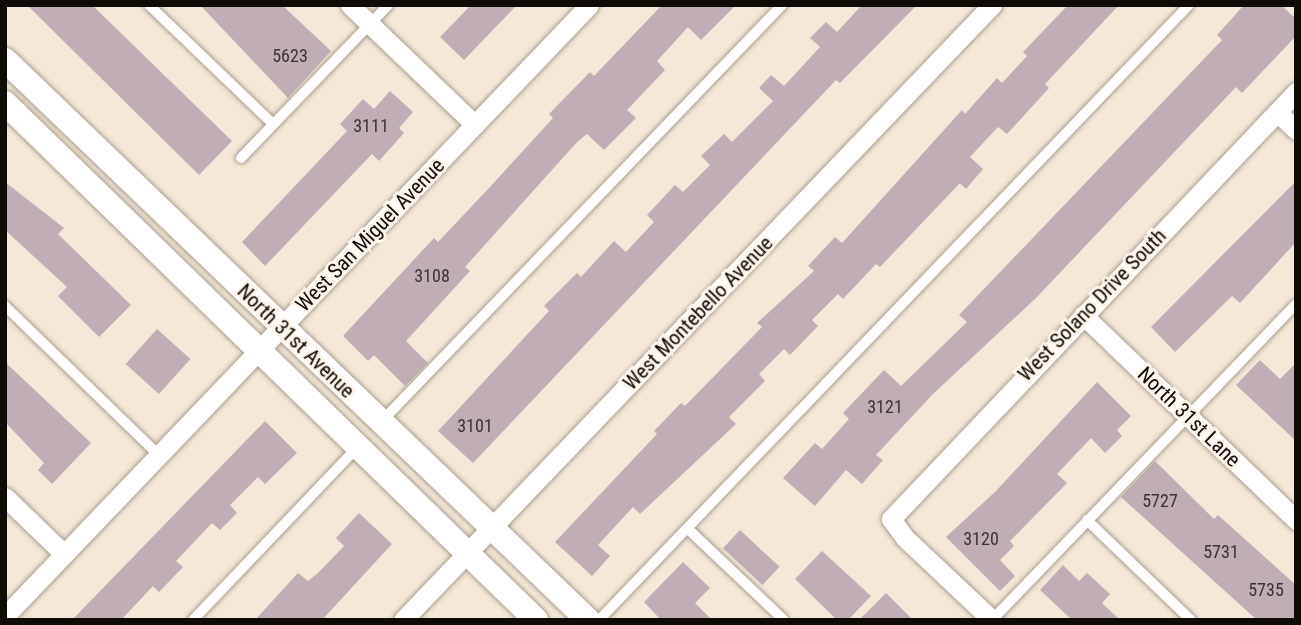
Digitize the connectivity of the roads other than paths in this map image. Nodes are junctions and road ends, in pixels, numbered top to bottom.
1 (149, 5) edge
2 (350, 5) edge
3 (388, 5) edge
4 (589, 5) edge
5 (782, 5) edge
6 (992, 5) edge
7 (1189, 5) edge
8 (371, 25) junction
9 (5, 60) edge
10 (1296, 92) edge
11 (5, 103) edge
12 (1277, 112) junction
13 (273, 124) junction
14 (475, 125) junction
15 (1296, 130) edge
16 (241, 159) dead end
17 (1296, 304) edge
18 (5, 306) edge
19 (1287, 313) junction
20 (1083, 315) junction
21 (1296, 321) edge
22 (282, 328) junction
23 (259, 352) junction
24 (1186, 414) junction
25 (381, 423) junction
26 (358, 447) junction
27 (160, 456) junction
28 (5, 497) edge
29 (1087, 520) junction
30 (1296, 520) edge
31 (492, 528) junction
32 (688, 528) junction
33 (468, 553) junction
34 (64, 555) junction
35 (5, 616) edge
36 (193, 620) edge
37 (403, 620) edge
38 (536, 620) edge
39 (588, 620) edge
40 (599, 620) edge
41 (783, 620) edge
42 (992, 620) edge
43 (1191, 620) edge

1 - 13 lane
2 - 8 street
3 - 8 lane
4 - 14 street, West San Miguel Avenue
5 - 25 lane
6 - 31 street, West Montebello Avenue
7 - 32 lane
8 - 13 lane
8 - 14 street
9 - 22 street, North 31st Avenue
10 - 12 street, West Solano Drive South
11 - 23 street, North 31st Avenue
12 - 15 street
12 - 20 street, West Solano Drive South
13 - 16 lane
14 - 22 street, West San Miguel Avenue
17 - 19 lane
18 - 27 lane
19 - 21 lane
19 - 24 lane
20 - 24 street, North 31st Lane
20 - 42 street, West Solano Drive South
22 - 23 street, West San Miguel Avenue
22 - 25 street, North 31st Avenue
23 - 26 street, North 31st Avenue
23 - 27 street, West San Miguel Avenue
24 - 29 lane
24 - 30 street, North 31st Lane
25 - 31 street, North 31st Avenue
26 - 33 street, North 31st Avenue
26 - 36 lane
27 - 34 street, West San Miguel Avenue
28 - 34 street
29 - 42 lane
29 - 43 lane
31 - 33 street, West Montebello Avenue
31 - 39 street, North 31st Avenue
32 - 40 lane
32 - 41 lane
33 - 37 street, West Montebello Avenue
33 - 38 street, North 31st Avenue
34 - 35 street, West San Miguel Avenue

